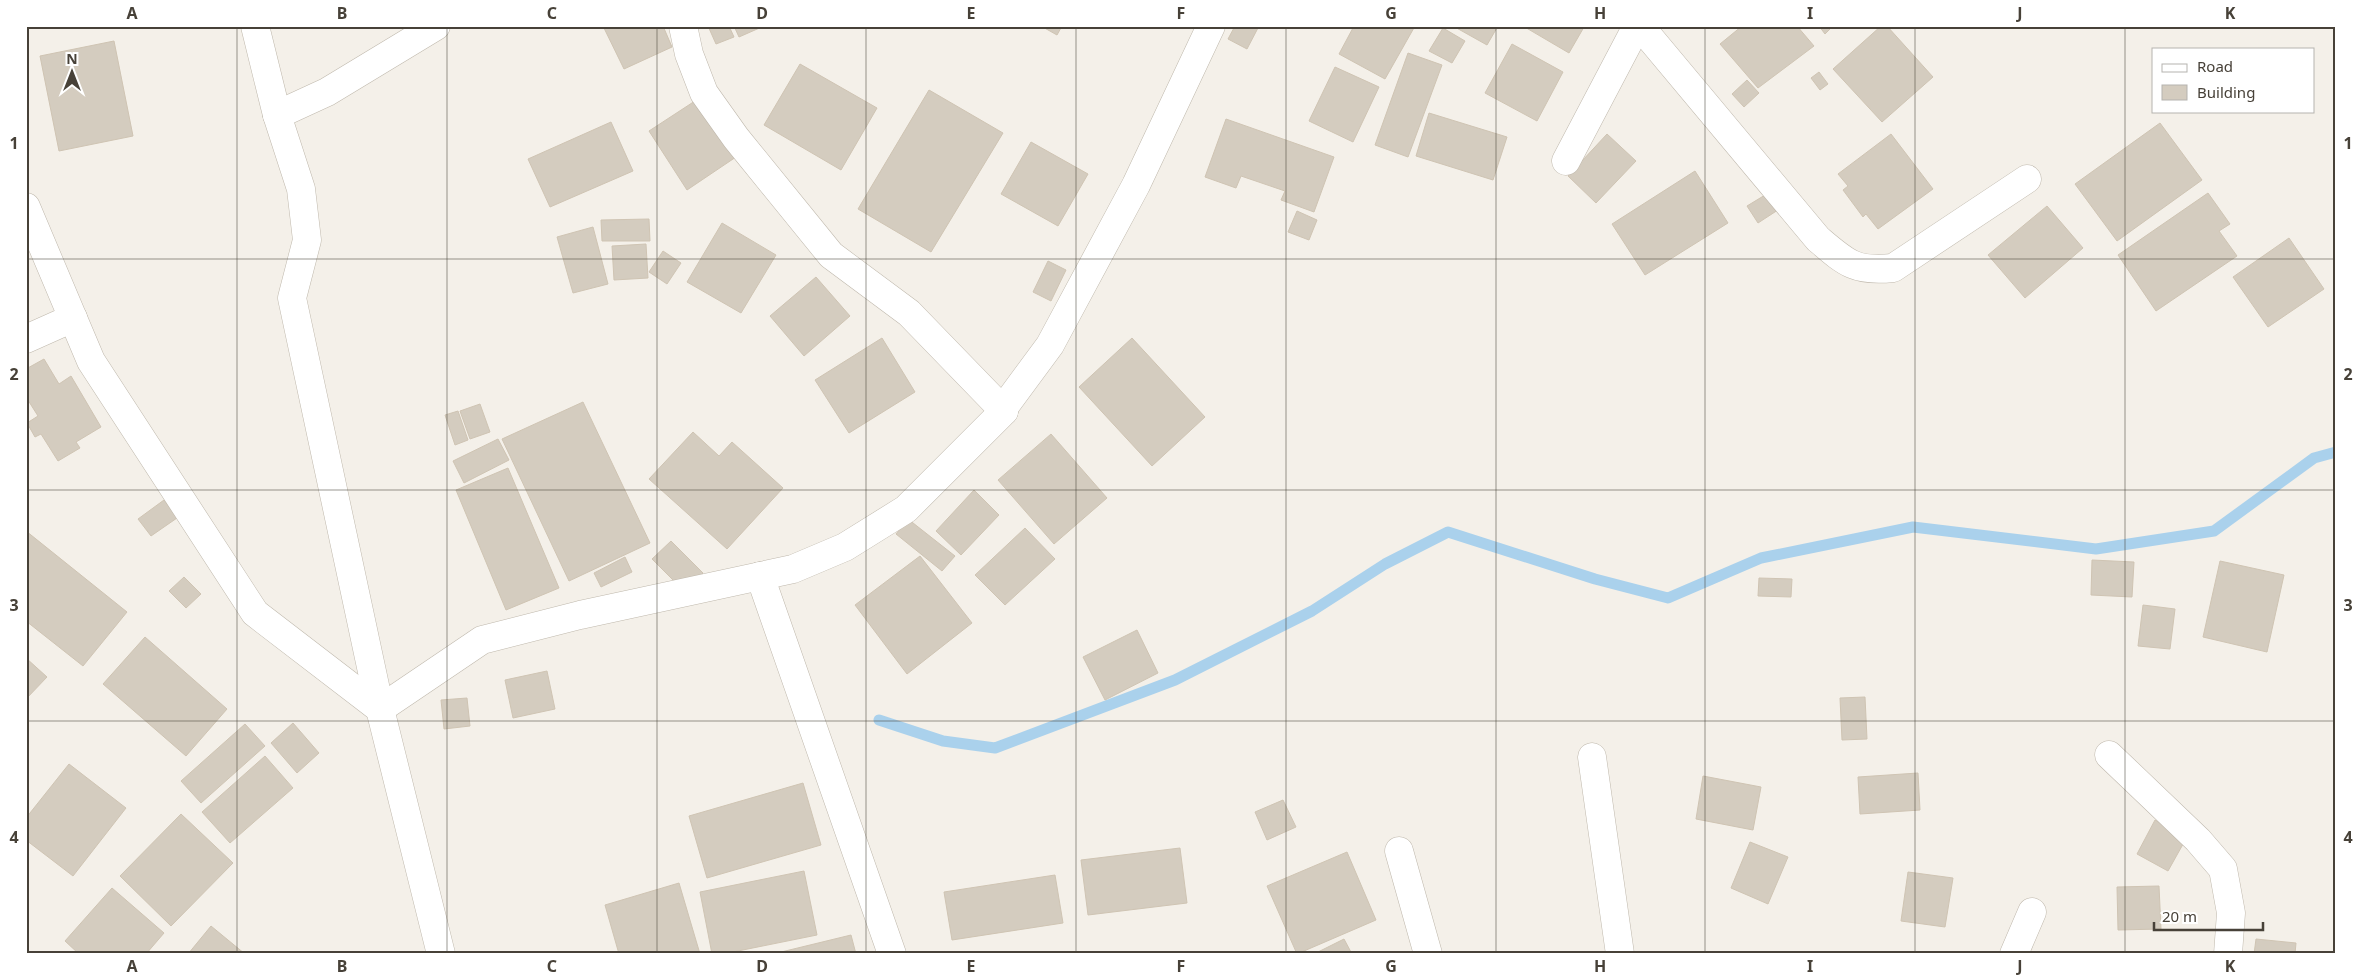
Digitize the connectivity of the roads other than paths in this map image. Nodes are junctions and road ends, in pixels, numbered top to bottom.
1 (255, 26) edge
2 (436, 26) edge
3 (683, 26) edge
4 (1211, 26) edge
5 (1638, 26) edge
6 (277, 115) junction
7 (1566, 161) dead end
8 (2027, 179) dead end
9 (26, 207) edge
10 (73, 318) junction
11 (26, 339) edge
12 (1004, 411) junction
13 (760, 576) junction
14 (380, 709) junction
15 (2109, 755) dead end
16 (1592, 757) dead end
17 (1399, 851) dead end
18 (2032, 912) dead end
19 (441, 954) edge
20 (892, 954) edge
21 (1428, 954) edge
22 (1620, 954) edge
23 (2014, 954) edge
24 (2228, 954) edge

1 - 6 street
2 - 6 street
3 - 12 street
4 - 12 street
5 - 7 street
5 - 8 street
6 - 14 street
9 - 10 street
10 - 11 street
10 - 14 street
12 - 13 street
13 - 14 street
13 - 20 street
14 - 19 street
15 - 24 street
16 - 22 street
17 - 21 street
18 - 23 street

